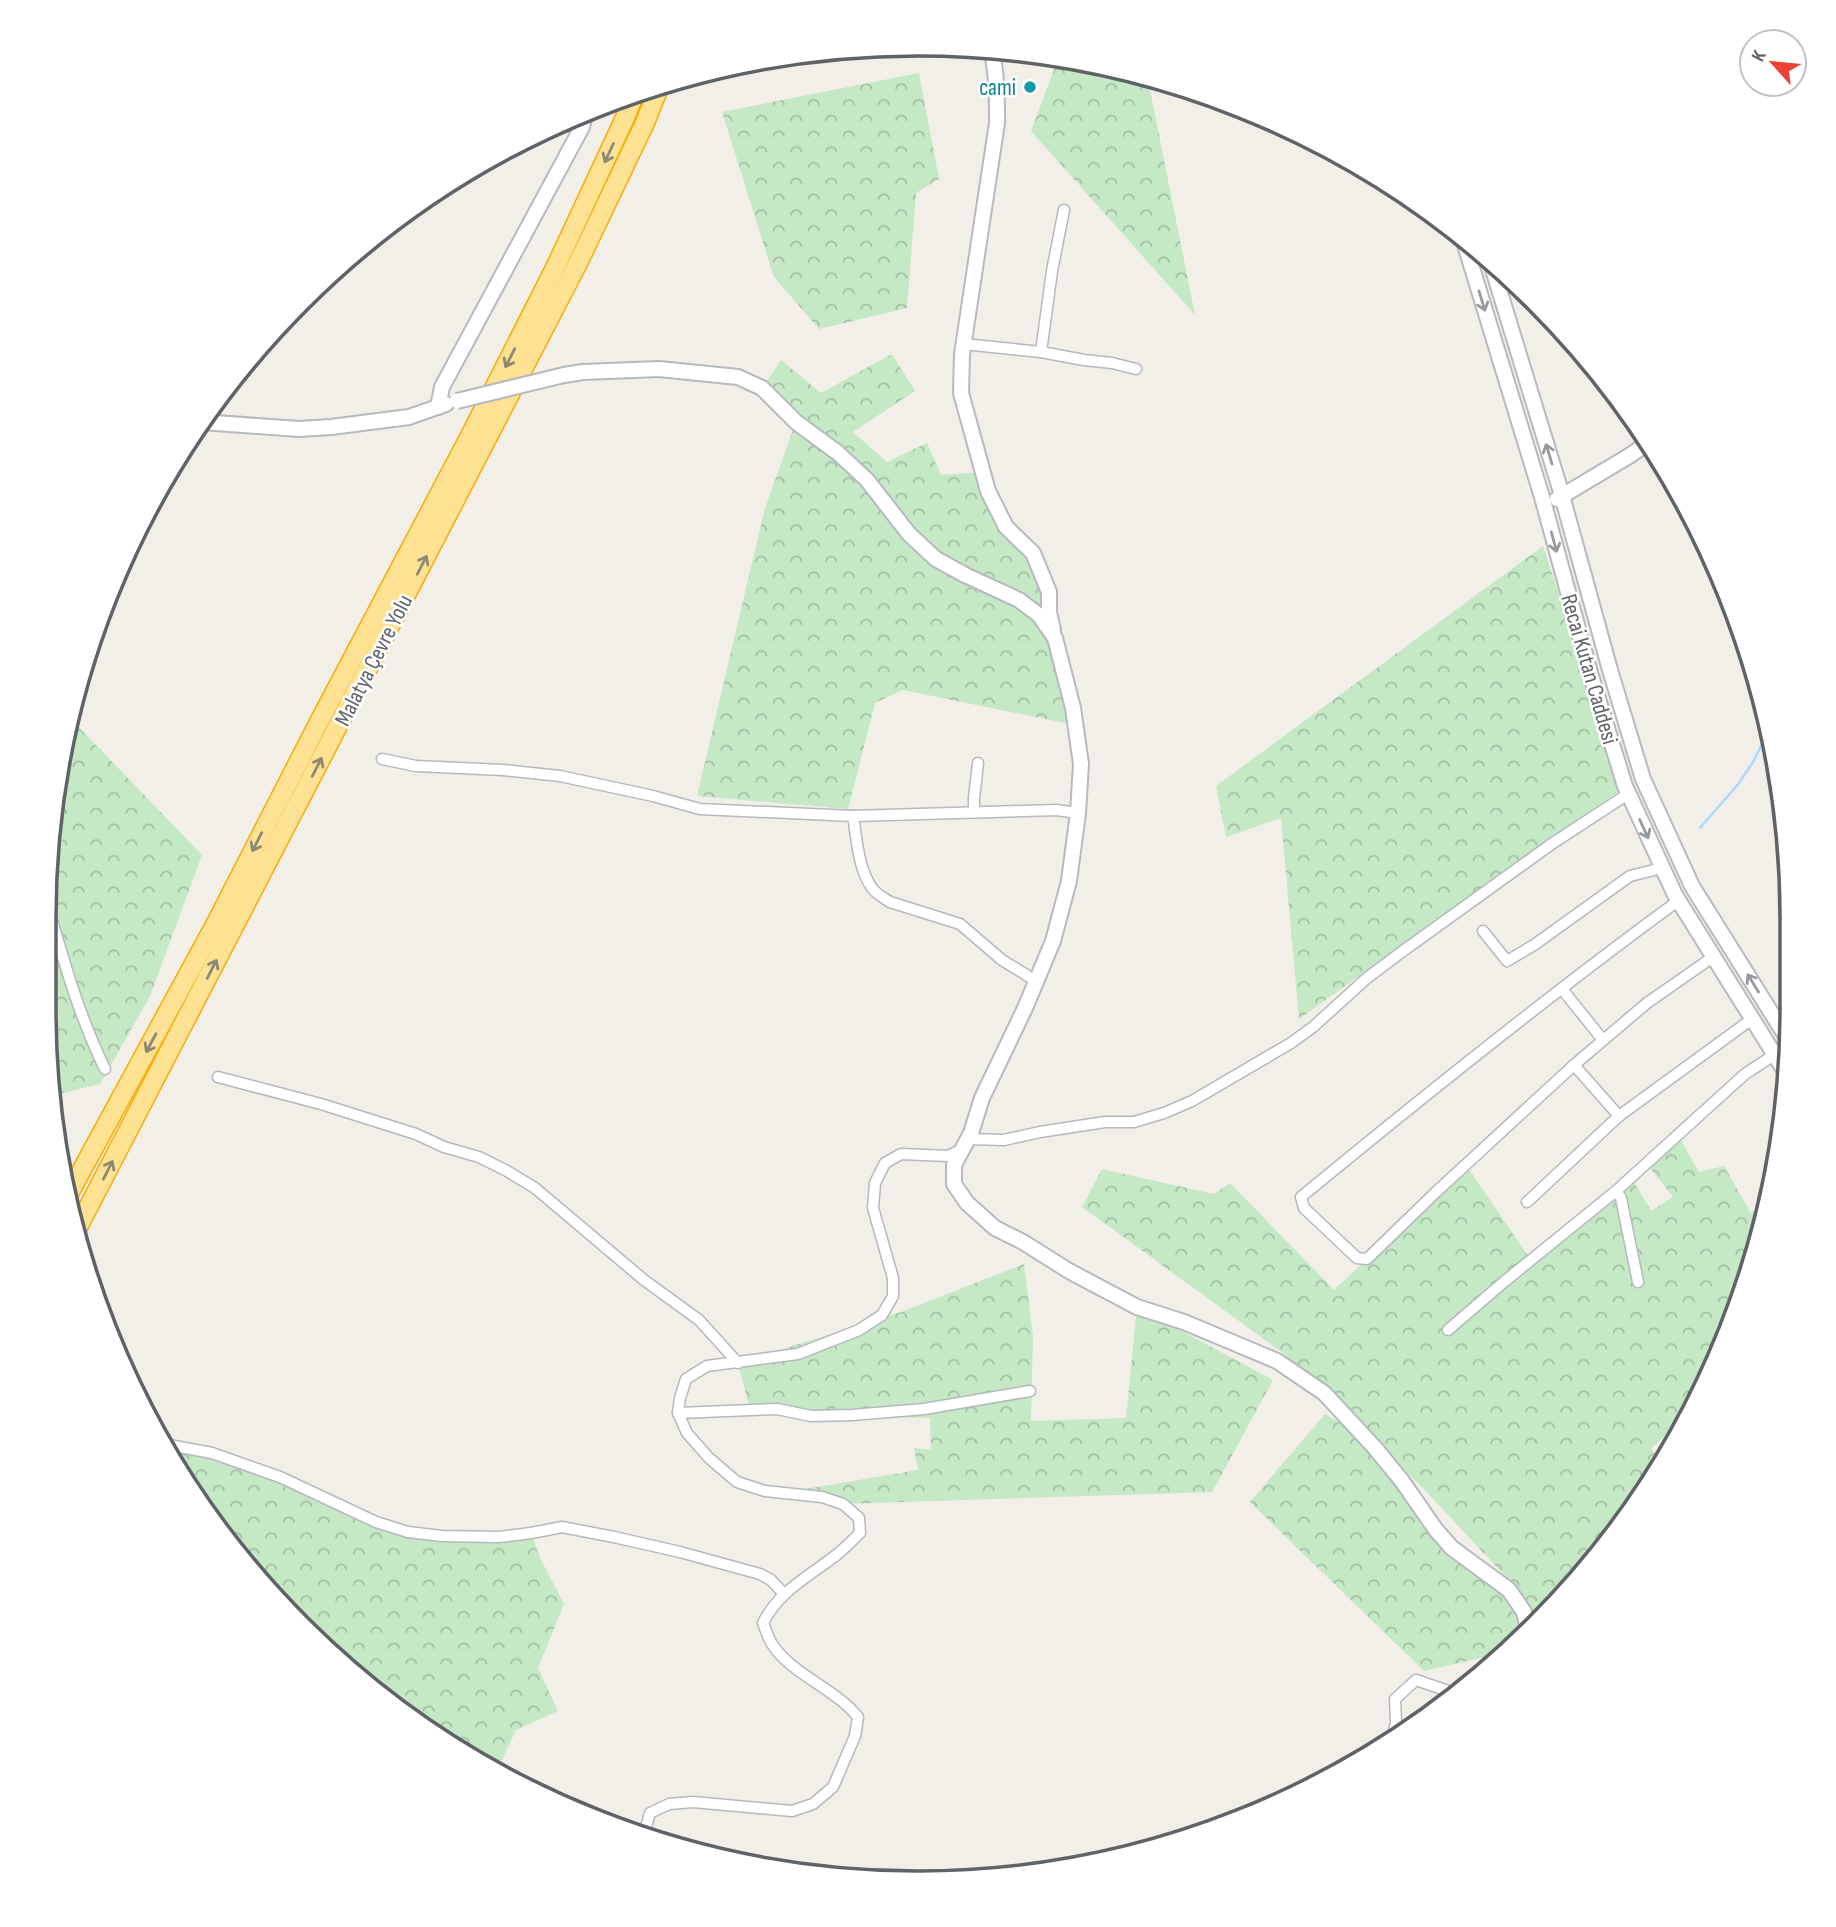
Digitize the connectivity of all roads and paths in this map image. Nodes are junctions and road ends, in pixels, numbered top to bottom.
1 (994, 60) edge
2 (655, 98) edge
3 (629, 107) edge
4 (583, 124) edge
5 (1064, 210) dead end
6 (1468, 255) edge
7 (1496, 279) edge
8 (964, 344) junction
9 (1041, 352) junction
10 (1136, 369) dead end
11 (438, 407) junction
12 (213, 423) edge
13 (1641, 448) edge
14 (1562, 496) junction
15 (1544, 506) junction
16 (1055, 638) junction
17 (382, 759) dead end
18 (978, 763) dead end
19 (1628, 794) junction
20 (974, 812) junction
21 (1078, 813) junction
22 (853, 816) junction
23 (1662, 868) junction
24 (1678, 901) junction
25 (1483, 931) dead end
26 (56, 932) edge
27 (1713, 957) junction
28 (1036, 981) junction
29 (1562, 989) junction
30 (1752, 1019) junction
31 (1779, 1026) edge
32 (1603, 1040) junction
33 (1774, 1055) junction
34 (1778, 1061) edge
35 (1574, 1065) junction
36 (105, 1069) dead end
37 (218, 1077) dead end
38 (1619, 1116) junction
39 (965, 1144) junction
40 (937, 1156) junction
41 (74, 1184) edge
42 (954, 1184) junction
43 (1616, 1191) junction
44 (1527, 1202) dead end
45 (82, 1219) edge
46 (1638, 1282) dead end
47 (1448, 1330) dead end
48 (738, 1363) junction
49 (1030, 1391) dead end
50 (678, 1413) junction
51 (175, 1446) edge
52 (784, 1594) junction
53 (1526, 1621) edge
54 (1446, 1690) edge
55 (1395, 1727) edge
56 (646, 1827) edge

1 - 8 street
45 -> 2 highway, Malatya Çevre Yolu
3 -> 41 highway, Malatya Çevre Yolu
4 - 11 street
5 - 9 street
6 -> 15 street, Recai Kutan Caddesi
14 -> 7 street, Recai Kutan Caddesi
8 - 9 street
8 - 16 street
9 - 10 street
11 - 12 street
11 - 16 street, bridge
13 - 14 street
14 - 15 street
31 -> 14 street, Recai Kutan Caddesi
15 -> 19 street, Recai Kutan Caddesi
16 - 21 street
17 - 22 street
18 - 20 street
19 -> 23 street, Recai Kutan Caddesi
19 - 39 street
20 - 21 street
20 - 22 street
21 - 28 street
22 - 28 street
23 - 24 street, Recai Kutan Caddesi
23 - 25 street
24 - 27 street, Recai Kutan Caddesi
24 - 29 street
26 - 36 street
27 - 30 street, Recai Kutan Caddesi
27 - 32 street
28 - 39 street
29 - 32 street
29 - 35 street
30 - 33 street, Recai Kutan Caddesi
30 - 38 street
32 - 35 street
33 - 34 street, Recai Kutan Caddesi
33 - 43 street
35 - 38 street
37 - 48 street
38 - 44 street
39 - 40 street
39 - 42 street
40 - 42 street
40 - 48 street
42 - 53 street
43 - 46 street
43 - 47 street
48 - 50 street
49 - 50 street
50 - 52 street
51 - 52 street
52 - 56 street
54 - 55 street

